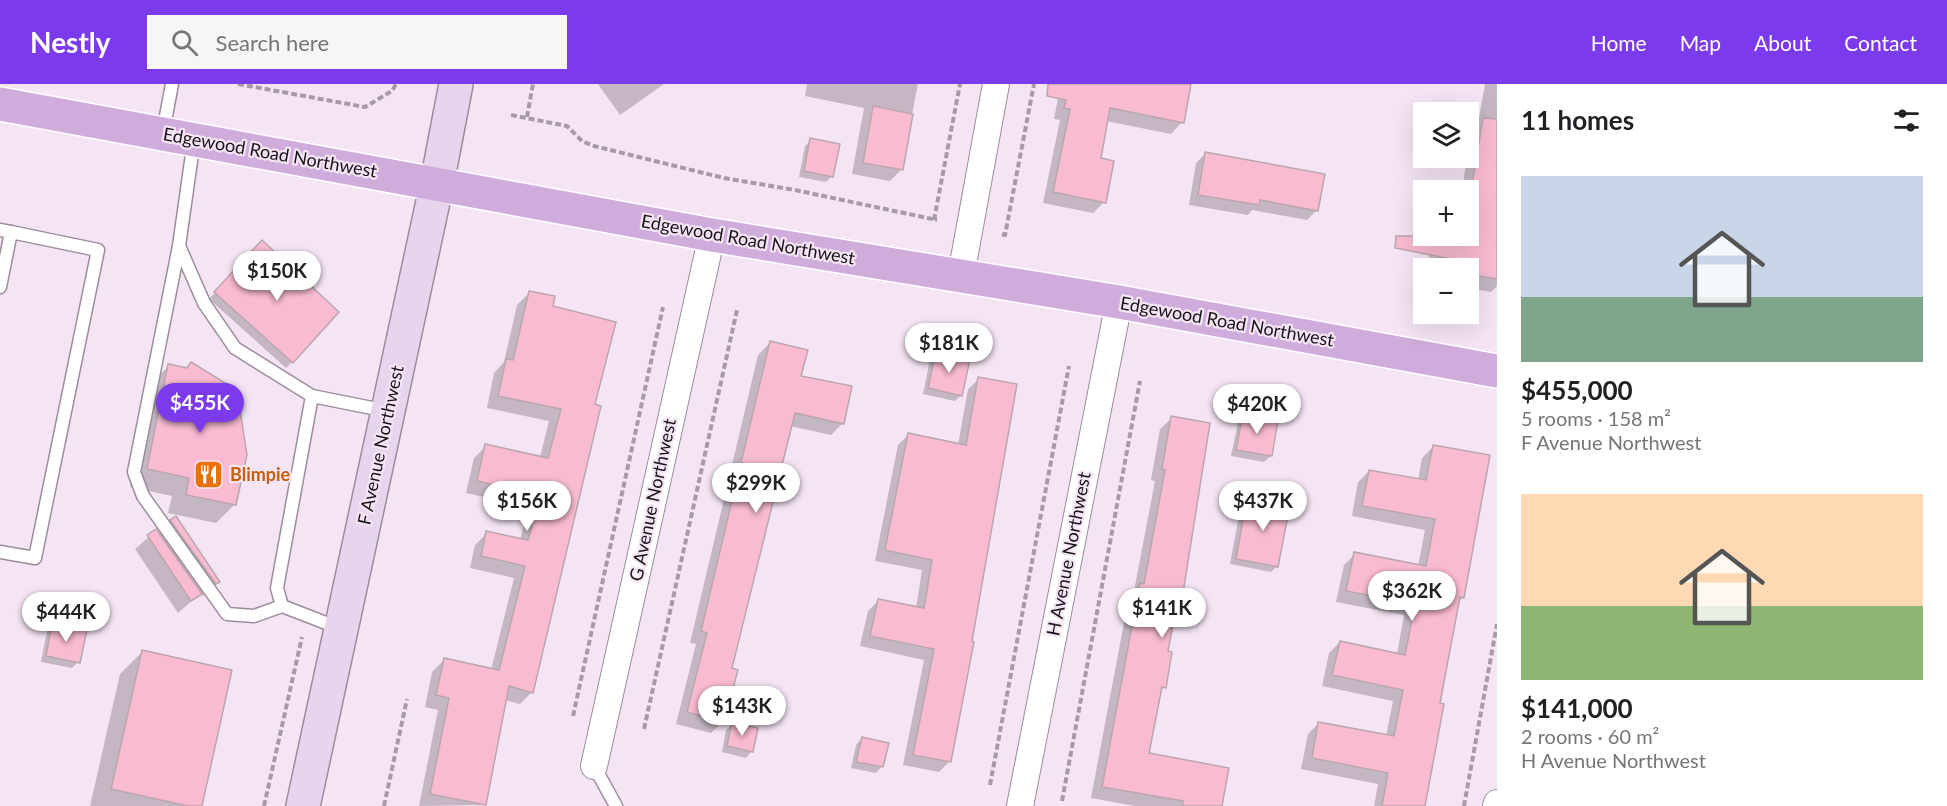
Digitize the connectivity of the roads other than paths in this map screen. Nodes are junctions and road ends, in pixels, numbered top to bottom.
1 (172, 84) edge
2 (456, 84) edge
3 (996, 84) edge
4 (0, 104) edge
5 (163, 134) junction
6 (194, 139) junction
7 (437, 183) junction
8 (6, 231) edge
9 (712, 235) junction
10 (180, 246) junction
11 (961, 275) junction
12 (0, 287) edge
13 (1119, 302) junction
14 (1497, 371) edge
15 (312, 396) junction
16 (388, 411) junction
17 (0, 552) edge
18 (282, 606) junction
19 (341, 628) junction
20 (594, 766) joint
21 (303, 806) edge
22 (616, 806) edge
23 (1020, 806) edge

1 - 5 lane
2 - 7 main road, F Avenue Northwest
3 - 11 street
4 - 5 main road, Edgewood Road Northwest
5 - 6 main road, Edgewood Road Northwest
6 - 7 main road, Edgewood Road Northwest
6 - 10 lane
7 - 9 main road, Edgewood Road Northwest
7 - 16 main road, F Avenue Northwest
8 - 12 lane
8 - 17 lane
9 - 11 main road, Edgewood Road Northwest
9 - 20 street, G Avenue Northwest
10 - 15 lane
10 - 18 lane
11 - 13 main road, Edgewood Road Northwest
13 - 14 main road, Edgewood Road Northwest
13 - 23 street, H Avenue Northwest
15 - 16 lane
15 - 18 lane
16 - 19 main road, F Avenue Northwest
18 - 19 lane
19 - 21 main road, F Avenue Northwest
20 - 22 lane

